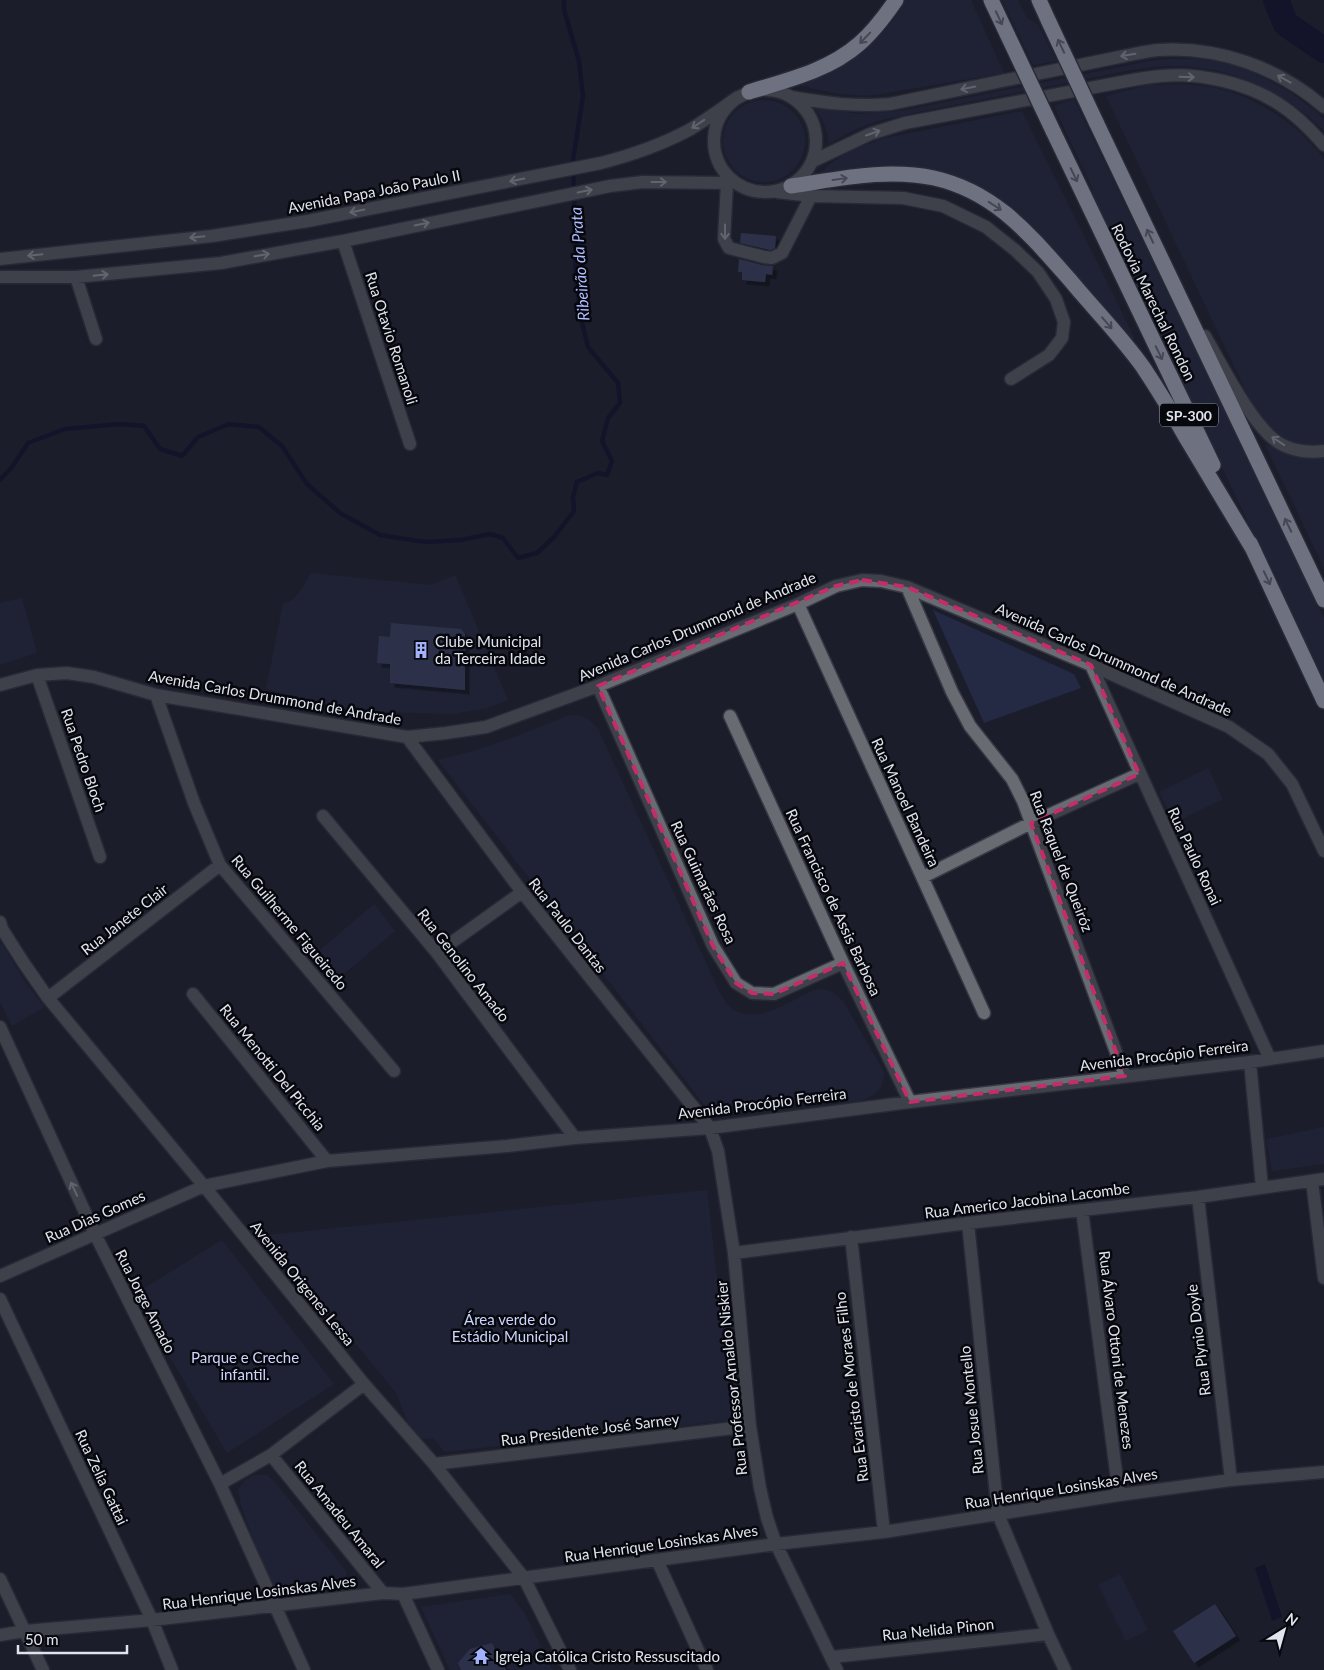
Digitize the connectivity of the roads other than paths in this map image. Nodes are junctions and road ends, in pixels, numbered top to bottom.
1 (896, 0) edge
2 (991, 0) edge
3 (1039, 0) edge
4 (744, 94) junction
5 (791, 96) junction
6 (1324, 107) edge
7 (1324, 145) edge
8 (813, 161) junction
9 (728, 181) junction
10 (784, 189) junction
11 (811, 196) junction
12 (343, 241) junction
13 (0, 259) edge
14 (1164, 266) junction
15 (0, 277) edge
16 (76, 278) junction
17 (96, 339) dead end
18 (1011, 379) dead end
19 (410, 444) dead end
20 (1324, 450) edge
21 (1254, 551) junction
22 (907, 587) junction
23 (1324, 600) edge
24 (798, 604) junction
25 (1091, 665) junction
26 (37, 675) junction
27 (0, 685) edge
28 (598, 686) junction
29 (156, 695) junction
30 (1324, 701) edge
31 (730, 716) dead end
32 (407, 737) junction
33 (1139, 774) junction
34 (323, 816) dead end
35 (1031, 823) junction
36 (1324, 852) edge
37 (100, 857) dead end
38 (220, 865) junction
39 (923, 877) junction
40 (522, 892) junction
41 (1, 927) edge
42 (437, 953) junction
43 (843, 963) junction
44 (193, 994) dead end
45 (48, 998) junction
46 (984, 1013) dead end
47 (0, 1027) edge
48 (1324, 1051) edge
49 (1270, 1059) junction
50 (1250, 1062) junction
51 (394, 1071) dead end
52 (1124, 1076) junction
53 (910, 1102) junction
54 (710, 1128) junction
55 (575, 1138) junction
56 (327, 1161) junction
57 (1318, 1180) edge
58 (204, 1186) junction
59 (1262, 1187) junction
60 (1198, 1197) junction
61 (1082, 1210) junction
62 (968, 1223) junction
63 (95, 1234) junction
64 (850, 1237) junction
65 (734, 1253) junction
66 (0, 1276) edge
67 (1324, 1278) edge
68 (0, 1298) edge
69 (364, 1384) junction
70 (750, 1426) junction
71 (271, 1455) junction
72 (434, 1464) junction
73 (1324, 1472) edge
74 (1230, 1480) junction
75 (220, 1484) junction
76 (1119, 1495) junction
77 (998, 1514) junction
78 (884, 1532) junction
79 (776, 1544) junction
80 (657, 1560) junction
81 (524, 1578) junction
82 (0, 1579) edge
83 (383, 1593) junction
84 (403, 1594) junction
85 (275, 1606) junction
86 (152, 1620) junction
87 (25, 1631) junction
88 (1048, 1634) junction
89 (0, 1635) edge
90 (832, 1657) junction
91 (42, 1670) edge
92 (172, 1670) edge
93 (304, 1670) edge
94 (438, 1670) edge
95 (570, 1670) edge
96 (707, 1670) edge
97 (837, 1670) edge
98 (1065, 1670) edge

1 -> 4 highway
2 -> 21 highway, Rodovia Marechal Rondon / SP-300, bridge
14 -> 3 highway, Rodovia Marechal Rondon / SP-300, bridge
4 - 5 street
4 - 9 street
4 -> 13 street, Avenida Papa João Paulo II
6 -> 5 street
5 - 8 street
8 -> 7 street
8 - 10 street
9 - 10 street
9 -> 11 street
12 -> 9 street
10 - 11 street
10 -> 21 highway
11 - 18 street
16 -> 12 street
12 - 19 street, Rua Otavio Romanoli
20 -> 14 street
23 -> 14 highway, Rodovia Marechal Rondon / SP-300
15 - 16 street
16 - 17 street
21 -> 30 highway, Rodovia Marechal Rondon / SP-300
22 - 24 street, Avenida Carlos Drummond de Andrade
22 - 25 street, Avenida Carlos Drummond de Andrade
22 - 35 street, Rua Raquel de Queiróz
24 - 28 street, Avenida Carlos Drummond de Andrade
24 - 39 street, Rua Manoel Bandeira
25 - 33 street, Rua Paulo Ronai
25 - 36 street, Avenida Carlos Drummond de Andrade
26 - 27 street, Avenida Carlos Drummond de Andrade
26 - 29 street, Avenida Carlos Drummond de Andrade
26 - 37 street, Rua Pedro Bloch
28 - 32 street, Avenida Carlos Drummond de Andrade
28 - 43 street, Rua Guimarães Rosa
29 - 32 street, Avenida Carlos Drummond de Andrade
29 - 38 street, Rua Guilherme Figueiredo
31 - 43 street, Rua Francisco de Assis Barbosa
32 - 40 street, Rua Paulo Dantas
33 - 35 street
33 - 49 street, Rua Paulo Ronai
34 - 42 street, Rua Genolino Amado
35 - 39 street
35 - 52 street, Rua Raquel de Queiróz
38 - 45 street, Rua Janete Clair
38 - 51 street, Rua Guilherme Figueiredo
39 - 46 street, Rua Manoel Bandeira
40 - 42 street
40 - 54 street, Rua Paulo Dantas
41 - 45 street, Avenida Origenes Lessa
42 - 55 street, Rua Genolino Amado
43 - 53 street, Rua Francisco de Assis Barbosa
44 - 56 street, Rua Menotti Del Picchia
45 - 58 street, Avenida Origenes Lessa
63 -> 47 street, Rua Jorge Amado
48 - 49 street, Avenida Procópio Ferreira
49 - 50 street, Avenida Procópio Ferreira
50 - 52 street, Avenida Procópio Ferreira
50 - 59 street
52 - 53 street, Avenida Procópio Ferreira
53 - 54 street, Avenida Procópio Ferreira
54 - 55 street, Avenida Procópio Ferreira
54 - 65 street, Rua Professor Arnaldo Niskier
55 - 56 street, Avenida Procópio Ferreira
56 - 58 street, Avenida Procópio Ferreira
57 - 59 street, Rua Americo Jacobina Lacombe
57 - 67 street
58 - 63 street, Rua Dias Gomes
58 - 69 street, Avenida Origenes Lessa
59 - 60 street, Rua Americo Jacobina Lacombe
60 - 61 street, Rua Americo Jacobina Lacombe
60 - 74 street, Rua Plynio Doyle
61 - 62 street, Rua Americo Jacobina Lacombe
61 - 76 street, Rua Álvaro Ottoni de Menezes
62 - 64 street, Rua Americo Jacobina Lacombe
62 - 77 street, Rua Josue Montello
63 - 66 street, Rua Dias Gomes
63 - 75 street, Rua Jorge Amado
64 - 65 street, Rua Americo Jacobina Lacombe
64 - 78 street, Rua Evaristo de Moraes Filho
65 - 70 street, Rua Professor Arnaldo Niskier
68 - 86 street, Rua Zelia Gattai
69 - 71 street
69 - 72 street, Avenida Origenes Lessa
70 - 72 street, Rua Presidente José Sarney
70 - 79 street, Rua Professor Arnaldo Niskier
71 - 75 street
71 - 83 street, Rua Amadeu Amaral
72 - 81 street, Avenida Origenes Lessa
73 - 74 street, Rua Henrique Losinskas Alves
74 - 76 street, Rua Henrique Losinskas Alves
75 - 85 street, Rua Jorge Amado
76 - 77 street, Rua Henrique Losinskas Alves
77 - 78 street, Rua Henrique Losinskas Alves
77 - 88 street, Rua Josue Montello
78 - 79 street, Rua Henrique Losinskas Alves
79 - 80 street, Rua Henrique Losinskas Alves
79 - 90 street, Rua Professor Arnaldo Niskier
80 - 81 street, Rua Henrique Losinskas Alves
80 - 96 street
81 - 84 street, Rua Henrique Losinskas Alves
81 - 95 street, Avenida Origenes Lessa
82 - 87 street
83 - 84 street, Rua Henrique Losinskas Alves
83 - 85 street, Rua Henrique Losinskas Alves
84 - 94 street
85 - 86 street, Rua Henrique Losinskas Alves
85 - 93 street, Rua Jorge Amado
86 - 87 street, Rua Henrique Losinskas Alves
86 - 92 street, Rua Zelia Gattai
87 - 89 street, Rua Henrique Losinskas Alves
87 - 91 street
88 - 90 street, Rua Nelida Pinon
88 - 98 street, Rua Josue Montello
90 - 97 street, Rua Professor Arnaldo Niskier

